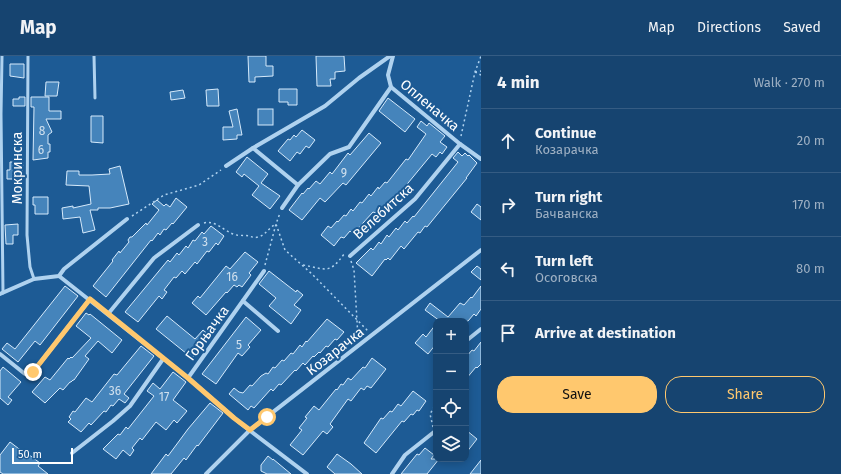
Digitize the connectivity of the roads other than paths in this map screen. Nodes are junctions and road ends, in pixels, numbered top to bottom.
1 (2, 56) edge
2 (28, 56) edge
3 (94, 56) edge
4 (391, 56) edge
5 (391, 87) junction
6 (95, 98) dead end
7 (460, 144) junction
8 (253, 148) junction
9 (481, 160) edge
10 (226, 166) road end
11 (298, 185) junction
12 (282, 208) road end
13 (127, 219) road end
14 (198, 225) road end
15 (481, 250) edge
16 (350, 256) road end
17 (264, 271) road end
18 (59, 276) junction
19 (34, 279) junction
20 (1, 294) edge
21 (90, 299) junction
22 (243, 301) junction
23 (108, 314) junction
24 (481, 329) edge
25 (278, 331) dead end
26 (469, 339) edge
27 (0, 354) edge
28 (163, 359) junction
29 (188, 378) junction
30 (250, 430) junction
31 (433, 434) edge
32 (72, 452) dead end
33 (206, 474) edge
34 (307, 474) edge
35 (392, 474) edge

1 - 20 lane
2 - 19 lane, Мокринска
3 - 6 lane
4 - 5 street, Опленачка
4 - 8 street
5 - 7 street, Опленачка
5 - 11 street
7 - 9 street, Опленачка
7 - 16 street, Велебитска
8 - 10 street
8 - 11 street
11 - 12 street
13 - 18 street
14 - 23 street
15 - 30 street, Козарачка
17 - 22 street, Горњачка
18 - 19 street
18 - 21 street
19 - 20 street
21 - 23 street
21 - 27 street
22 - 25 street, Горњачка
22 - 29 street, Горњачка
23 - 28 street
24 - 26 street
28 - 29 street
28 - 32 street, Горњачка
29 - 30 street
30 - 33 street, Козарачка
30 - 34 street
31 - 35 street

